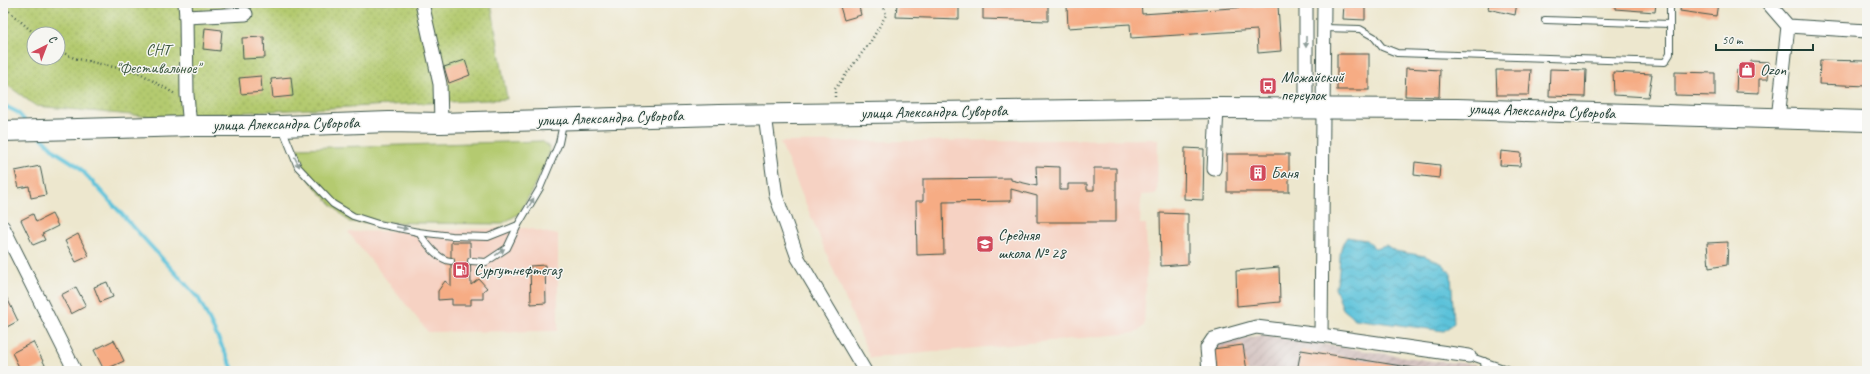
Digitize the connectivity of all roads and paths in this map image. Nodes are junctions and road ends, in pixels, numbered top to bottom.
1 (185, 3) edge
2 (422, 3) edge
3 (883, 3) edge
4 (1306, 3) edge
5 (1324, 3) edge
6 (1670, 3) edge
7 (1768, 3) edge
8 (3, 6) edge
9 (246, 14) dead end
10 (186, 17) junction
11 (1545, 20) dead end
12 (1670, 24) junction
13 (26, 26) edge
14 (1788, 26) junction
15 (1324, 28) junction
16 (1867, 31) edge
17 (66, 54) edge
18 (188, 101) junction
19 (1217, 108) junction
20 (1314, 108) junction
21 (836, 113) junction
22 (765, 115) junction
23 (1778, 119) junction
24 (564, 120) junction
25 (1867, 121) edge
26 (441, 123) junction
27 (190, 126) junction
28 (281, 126) junction
29 (3, 131) edge
30 (1214, 169) dead end
31 (518, 225) junction
32 (3, 227) edge
33 (418, 232) junction
34 (451, 261) dead end
35 (471, 261) dead end
36 (1321, 334) junction
37 (1469, 356) joint
38 (1484, 361) junction
39 (74, 371) edge
40 (865, 371) edge
41 (1209, 371) edge
42 (1485, 371) edge
43 (1512, 371) edge

1 - 10 street
2 - 26 street
3 - 21 path
4 -> 20 street
5 - 15 street
6 - 12 lane
7 - 14 street
8 - 13 path
9 - 10 street
10 - 18 street
11 - 12 lane
12 - 15 lane
14 - 16 street
14 - 23 street
15 - 20 street
17 - 18 path
18 - 27 street
19 - 20 main road, улица Александра Суворова
19 - 21 main road, улица Александра Суворова
19 - 30 street
20 - 23 main road, улица Александра Суворова
20 - 36 street
21 - 22 main road, улица Александра Суворова
22 - 24 main road, улица Александра Суворова
22 - 40 street
23 - 25 main road, улица Александра Суворова
24 - 26 main road, улица Александра Суворова
31 -> 24 lane
26 - 28 main road, улица Александра Суворова
27 - 28 main road, улица Александра Суворова
27 - 29 main road, улица Александра Суворова
28 -> 33 lane
31 - 33 lane
35 -> 31 lane
32 - 39 street
33 - 34 lane
36 - 37 street
36 - 41 street
37 - 38 lane
38 - 42 lane
38 - 43 lane

